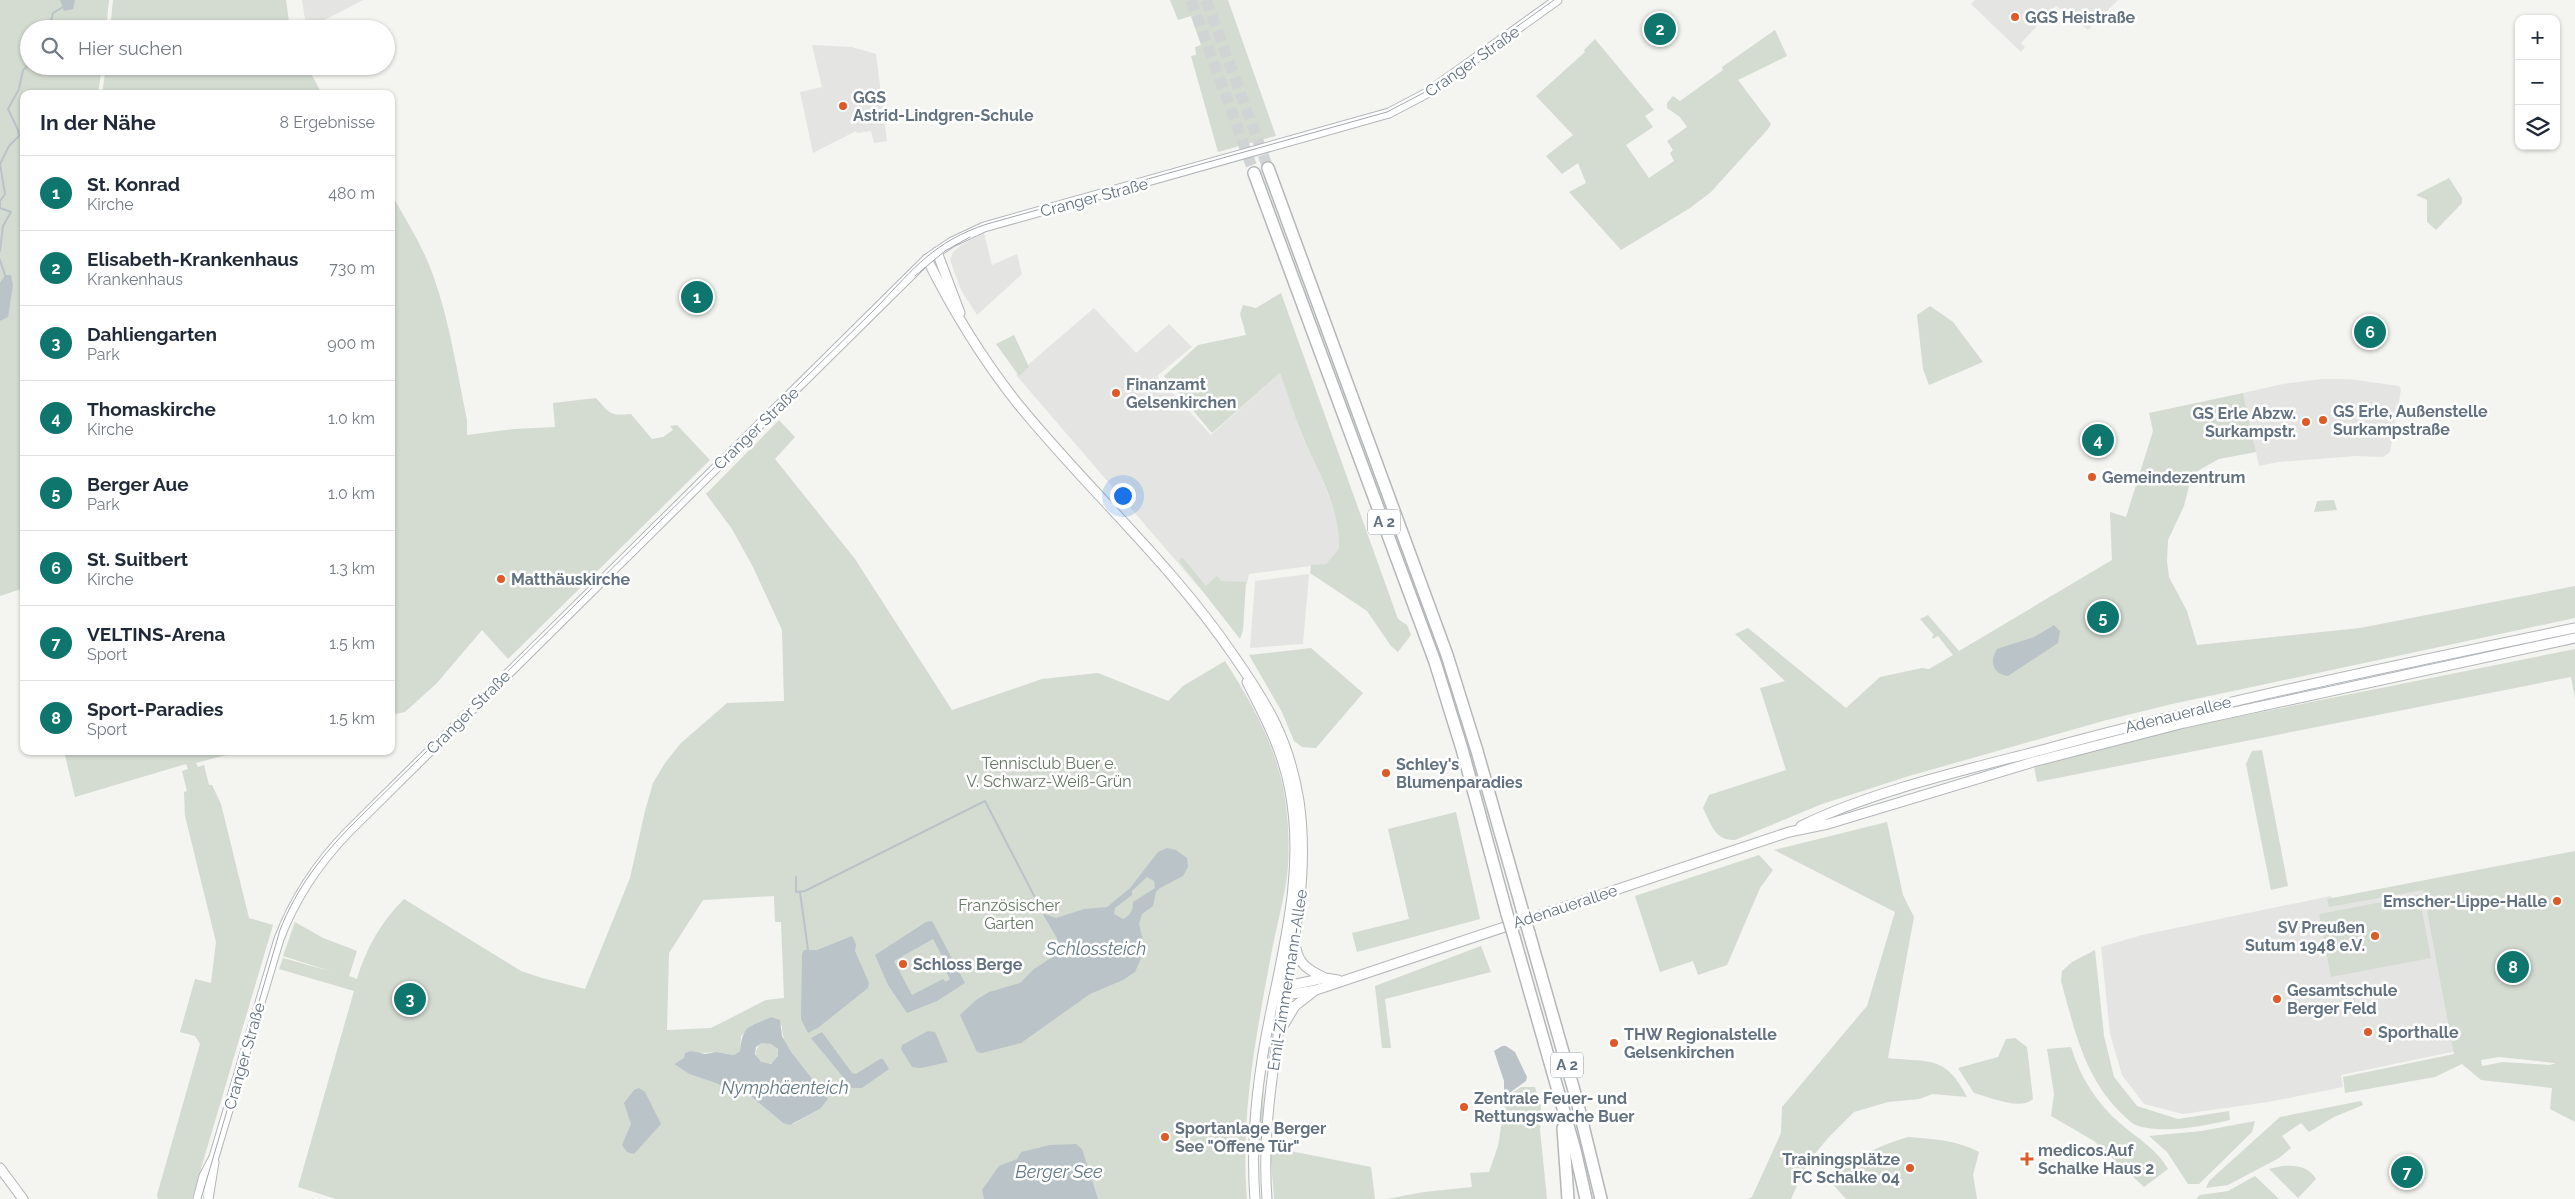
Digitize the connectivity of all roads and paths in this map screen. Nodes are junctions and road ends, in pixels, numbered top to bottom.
1 (1558, 0) edge
2 (1268, 168) tunnel mouth
3 (1254, 173) tunnel mouth
4 (937, 252) junction
5 (927, 259) junction
6 (962, 320) junction
7 (2575, 628) edge
8 (2575, 638) edge
9 (1235, 657) junction
10 (1789, 832) junction
11 (1295, 941) junction
12 (1326, 978) junction
13 (1340, 980) junction
14 (1286, 986) junction
15 (1277, 987) junction
16 (1316, 990) junction
17 (1279, 996) junction
18 (1278, 1033) junction
19 (1558, 1094) junction
20 (214, 1157) junction
21 (0, 1168) edge
22 (23, 1199) edge
23 (198, 1199) edge
24 (208, 1199) edge
25 (1255, 1199) edge
26 (1267, 1199) edge
27 (1568, 1199) edge
28 (1586, 1199) edge
29 (1602, 1199) edge

1 - 4 main road, Cranger Straße
2 - 29 highway, A 2, bridge
3 - 19 highway, A 2, bridge
4 - 5 main road, Cranger Straße
4 - 6 main road, Emil-Zimmermann-Allee
5 - 6 main road, Emil-Zimmermann-Allee
5 - 20 main road, Cranger Straße
6 - 9 main road, Emil-Zimmermann-Allee
7 - 10 main road, Adenauerallee
8 - 10 main road, Adenauerallee
9 - 11 main road, Emil-Zimmermann-Allee
9 - 15 main road, Emil-Zimmermann-Allee
10 - 13 main road, Adenauerallee
11 - 12 main road
11 - 14 main road, Emil-Zimmermann-Allee
12 - 13 main road, Adenauerallee
12 - 14 main road, Adenauerallee
13 - 16 main road, Adenauerallee
14 - 15 main road, Adenauerallee
14 - 17 main road, Emil-Zimmermann-Allee
15 - 17 main road, Emil-Zimmermann-Allee
16 - 17 main road, Adenauerallee
16 - 18 main road
17 - 18 main road, Emil-Zimmermann-Allee
17 - 25 main road, Emil-Zimmermann-Allee
18 - 26 main road, Emil-Zimmermann-Allee
19 - 27 highway
19 - 28 highway, A 2
20 - 23 main road, Cranger Straße
20 - 24 main road, Cranger Straße
21 - 22 main road

